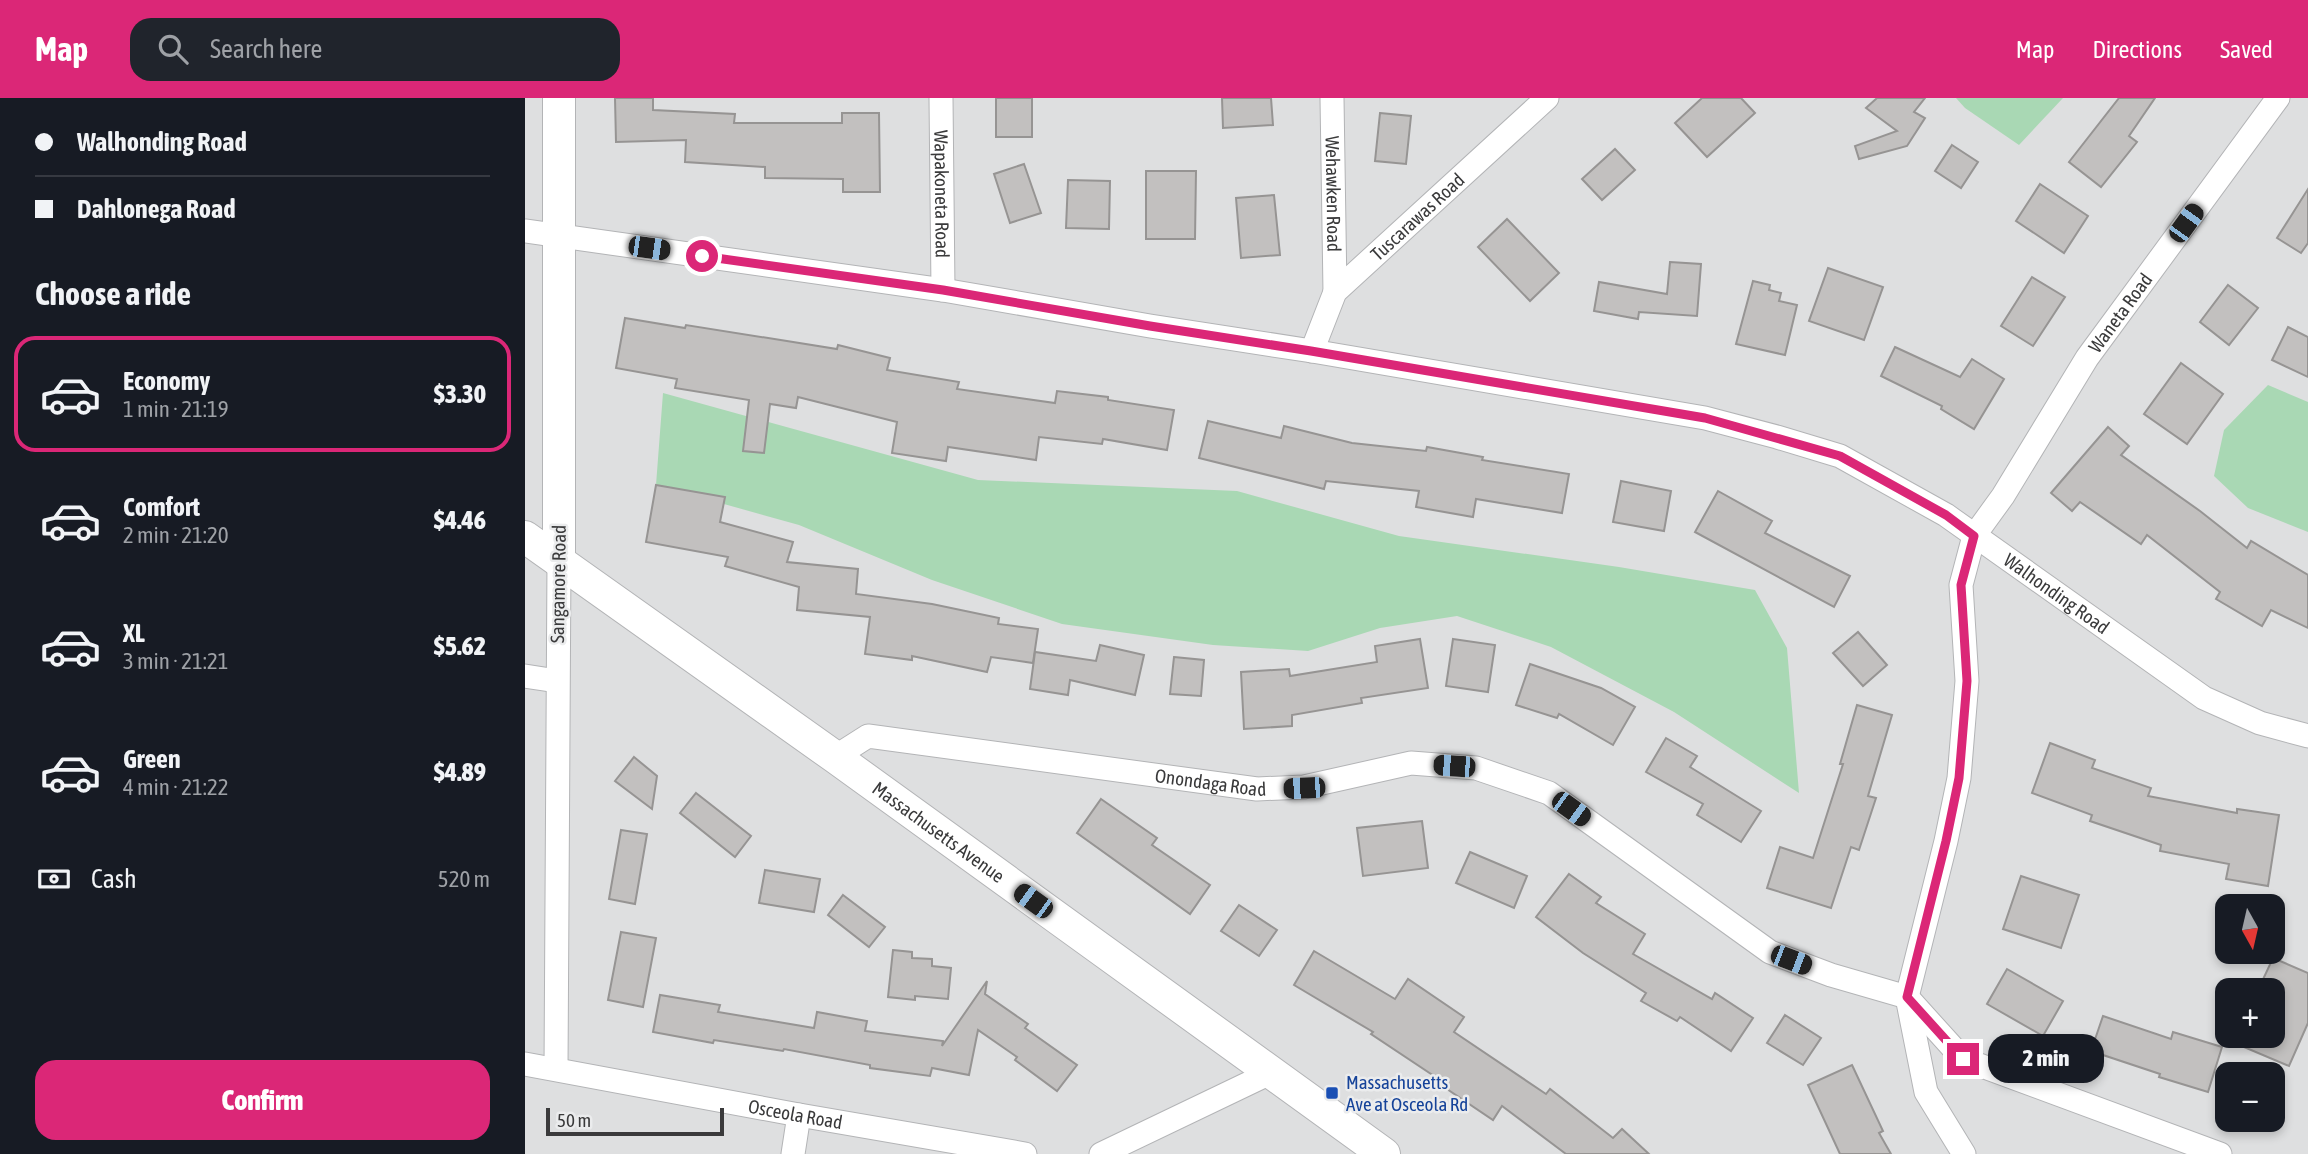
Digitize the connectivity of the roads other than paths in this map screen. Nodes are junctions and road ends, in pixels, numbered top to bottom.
1 (559, 98) edge
2 (941, 98) edge
3 (1332, 98) edge
4 (1547, 98) edge
5 (2278, 98) edge
6 (525, 231) edge
7 (560, 236) junction
8 (943, 290) junction
9 (1335, 292) junction
10 (1311, 351) junction
11 (1974, 536) junction
12 (525, 537) edge
13 (559, 561) junction
14 (525, 676) edge
15 (557, 681) junction
16 (2308, 736) edge
17 (835, 757) junction
18 (1907, 997) junction
19 (525, 1064) edge
20 (556, 1069) junction
21 (1270, 1073) junction
22 (799, 1115) junction
23 (793, 1154) edge
24 (1025, 1154) edge
25 (1101, 1154) edge
26 (1384, 1154) edge
27 (1964, 1154) edge
28 (2220, 1154) edge

1 - 7 main road, Sangamore Road
2 - 8 street, Wapakoneta Road
3 - 9 street, Wehawken Road
4 - 9 street, Tuscarawas Road
5 - 11 street, Waneta Road
6 - 7 street, Walhonding Road
7 - 8 street, Walhonding Road
7 - 13 main road, Sangamore Road
8 - 10 street, Walhonding Road
9 - 10 street, Tuscarawas Road
10 - 11 street, Walhonding Road
11 - 16 street, Walhonding Road
11 - 18 street
12 - 13 main road, Massachusetts Avenue
13 - 15 street, Sangamore Road
13 - 17 main road, Massachusetts Avenue
14 - 15 street
15 - 20 street, Sangamore Road
17 - 18 street, Onondaga Road
17 - 21 main road, Massachusetts Avenue
18 - 27 street
18 - 28 street
19 - 20 street, Osceola Road
20 - 22 street, Osceola Road
21 - 25 street
21 - 26 main road, Massachusetts Avenue
22 - 23 street
22 - 24 street, Osceola Road

